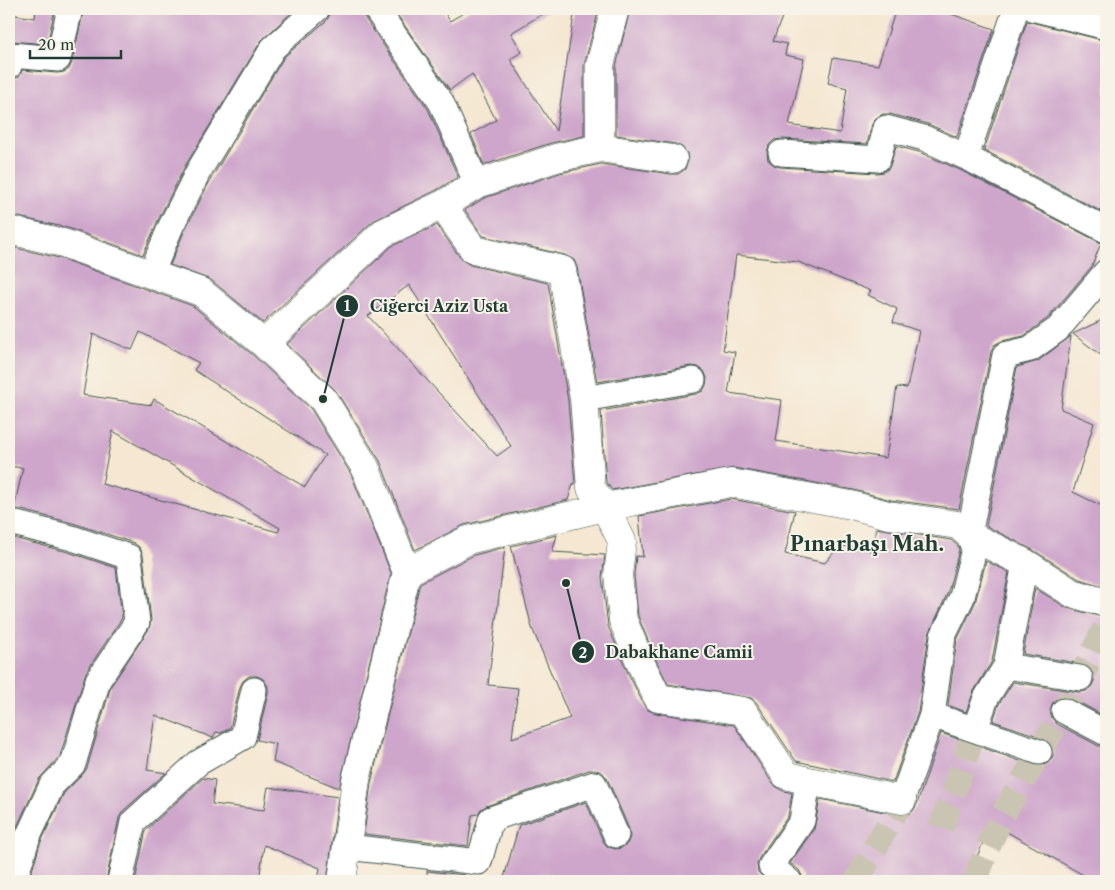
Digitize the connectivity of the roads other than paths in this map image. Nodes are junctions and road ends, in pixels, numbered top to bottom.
1 (70, 9) edge
2 (317, 9) edge
3 (376, 9) edge
4 (615, 9) edge
5 (1016, 9) edge
6 (1035, 9) edge
7 (1106, 27) edge
8 (9, 66) edge
9 (600, 148) junction
10 (781, 153) dead end
11 (966, 157) junction
12 (673, 159) dead end
13 (477, 184) junction
14 (442, 205) junction
15 (9, 230) edge
16 (1106, 230) edge
17 (1106, 272) edge
18 (151, 274) junction
19 (264, 344) junction
20 (693, 380) dead end
21 (584, 399) junction
22 (605, 507) junction
23 (9, 522) edge
24 (969, 535) junction
25 (1024, 563) junction
26 (407, 572) junction
27 (1106, 604) edge
28 (1006, 666) junction
29 (1080, 678) dead end
30 (254, 690) dead end
31 (1064, 711) dead end
32 (932, 715) junction
33 (975, 729) junction
34 (1106, 733) edge
35 (1039, 752) dead end
36 (808, 781) junction
37 (902, 800) joint
38 (616, 835) dead end
39 (347, 847) junction
40 (14, 881) edge
41 (120, 881) edge
42 (342, 881) edge
43 (789, 881) edge

1 - 8 street
2 - 18 street
3 - 13 street
4 - 9 street
5 - 11 street
6 - 7 street
9 - 12 street
9 - 13 street
10 - 11 street
11 - 16 street
13 - 14 street
14 - 19 street
14 - 21 street
15 - 18 street
17 - 24 street
18 - 19 street
19 - 26 street
20 - 21 street
21 - 22 street
22 - 24 street
22 - 26 street
22 - 36 street
23 - 40 street
24 - 25 street
24 - 32 street
25 - 27 street
25 - 28 street
26 - 39 street
28 - 29 street
28 - 33 street
30 - 41 street
31 - 34 street
32 - 33 street
32 - 37 street
33 - 35 street
36 - 37 street
36 - 43 street
38 - 39 street
39 - 42 street

